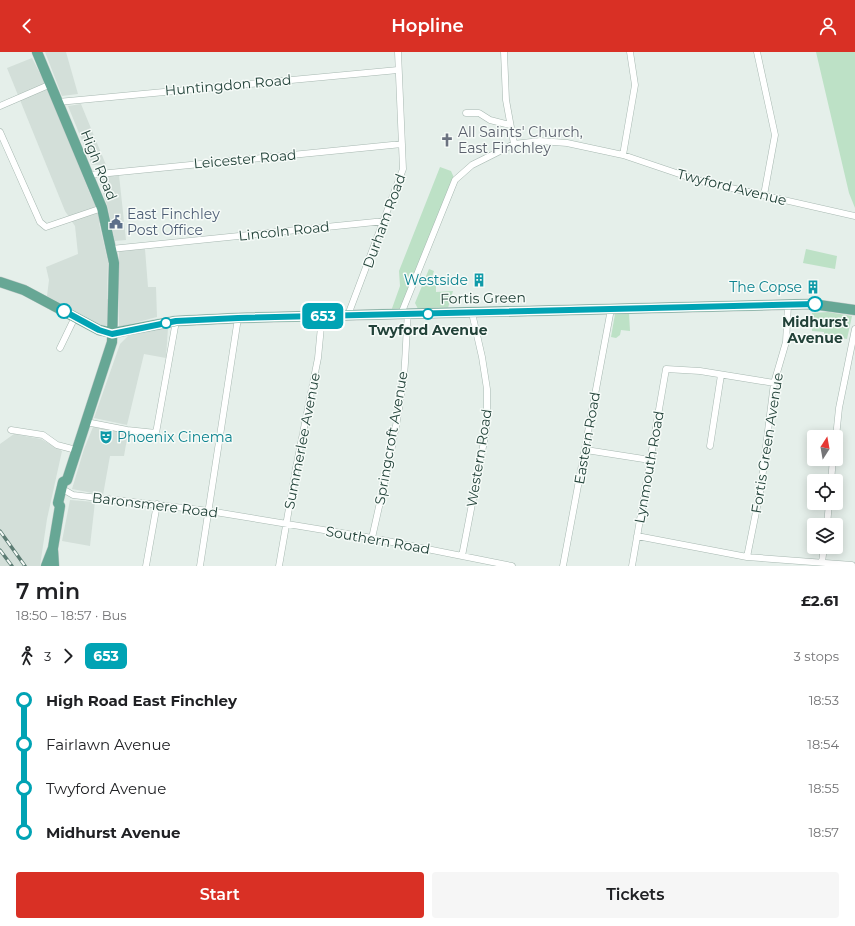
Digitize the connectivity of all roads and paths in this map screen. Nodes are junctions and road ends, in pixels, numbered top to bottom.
1 (37, 52) edge
2 (398, 52) edge
3 (504, 52) edge
4 (630, 52) edge
5 (757, 52) edge
6 (398, 70) junction
7 (51, 84) junction
8 (58, 102) junction
9 (0, 106) edge
10 (466, 114) dead end
11 (510, 125) junction
12 (0, 132) edge
13 (402, 144) junction
14 (514, 144) junction
15 (623, 154) junction
16 (89, 175) junction
17 (764, 195) junction
18 (102, 208) junction
19 (855, 216) edge
20 (385, 221) junction
21 (111, 249) junction
22 (0, 282) edge
23 (788, 305) junction
24 (610, 309) junction
25 (855, 310) edge
26 (472, 313) junction
27 (404, 314) junction
28 (348, 315) junction
29 (322, 316) junction
30 (76, 317) junction
31 (238, 318) junction
32 (176, 321) junction
33 (855, 329) edge
34 (112, 334) junction
35 (60, 348) dead end
36 (721, 375) junction
37 (774, 383) junction
38 (86, 422) junction
39 (11, 430) dead end
40 (837, 430) edge
41 (710, 446) dead end
42 (76, 450) junction
43 (586, 450) junction
44 (650, 460) junction
45 (67, 480) junction
46 (70, 493) junction
47 (157, 504) junction
48 (60, 506) junction
49 (209, 511) junction
50 (244, 518) joint
51 (286, 524) junction
52 (637, 536) junction
53 (372, 538) junction
54 (53, 548) junction
55 (823, 554) edge
56 (462, 556) junction
57 (747, 557) junction
58 (478, 559) junction
59 (822, 562) junction
60 (46, 566) edge
61 (54, 566) edge
62 (146, 566) edge
63 (200, 566) edge
64 (279, 566) edge
65 (476, 566) edge
66 (512, 566) edge
67 (563, 566) edge
68 (632, 566) edge
69 (852, 566) edge

1 - 7 main road, High Road
2 - 6 street, Durham Road
3 - 11 street
4 - 15 street
5 - 17 street
6 - 8 street, Huntingdon Road
6 - 13 street, Durham Road
7 - 8 main road, High Road
7 - 9 street
8 - 16 main road, High Road
10 - 11 street
11 - 14 street
12 - 18 street
13 - 16 street, Leicester Road
13 - 20 street, Durham Road
14 - 15 street, Twyford Avenue
14 - 27 street, Twyford Avenue
15 - 17 street, Twyford Avenue
16 - 18 main road, High Road
17 - 19 street, Twyford Avenue
18 - 21 main road, High Road
20 - 21 street, Lincoln Road
20 - 28 street, Durham Road
21 - 34 main road, High Road
22 - 30 main road
23 - 24 main road, Fortis Green
23 - 25 main road, Fortis Green
23 - 37 street, Fortis Green Avenue
24 - 26 main road, Fortis Green
24 - 43 street, Eastern Road
26 - 27 main road, Fortis Green
26 - 56 street, Western Road
27 - 28 main road, Fortis Green
27 - 53 street, Springcroft Avenue
28 - 29 main road, Fortis Green
29 - 31 main road, Fortis Green
29 - 51 street, Summerlee Avenue
30 - 34 main road
30 - 35 street
31 - 32 main road, Fortis Green
31 - 49 street
32 - 34 main road, Fortis Green
32 - 38 street
33 - 40 street
34 - 38 main road, High Road
36 - 37 street
36 - 41 street
36 - 44 street, Lynmouth Road
37 - 57 street, Fortis Green Avenue
38 - 42 main road, High Road
39 - 42 street
42 - 45 main road, High Road
43 - 44 street
43 - 67 street, Eastern Road
44 - 52 street, Lynmouth Road
45 - 46 main road, High Road
45 - 48 main road, High Road
46 - 47 street, Baronsmere Road
46 - 48 main road, High Road
47 - 49 street, Baronsmere Road
47 - 62 street
48 - 54 main road, High Road
49 - 50 street, Baronsmere Road
49 - 63 street
50 - 51 street, Southern Road
51 - 53 street, Southern Road
51 - 64 street, Summerlee Avenue
52 - 57 street
52 - 68 street, Lynmouth Road
53 - 56 street, Southern Road
54 - 60 main road, High Road
54 - 61 main road, High Road
55 - 59 street
56 - 58 street, Southern Road
57 - 59 street
58 - 65 street
58 - 66 street, Southern Road
59 - 69 street

